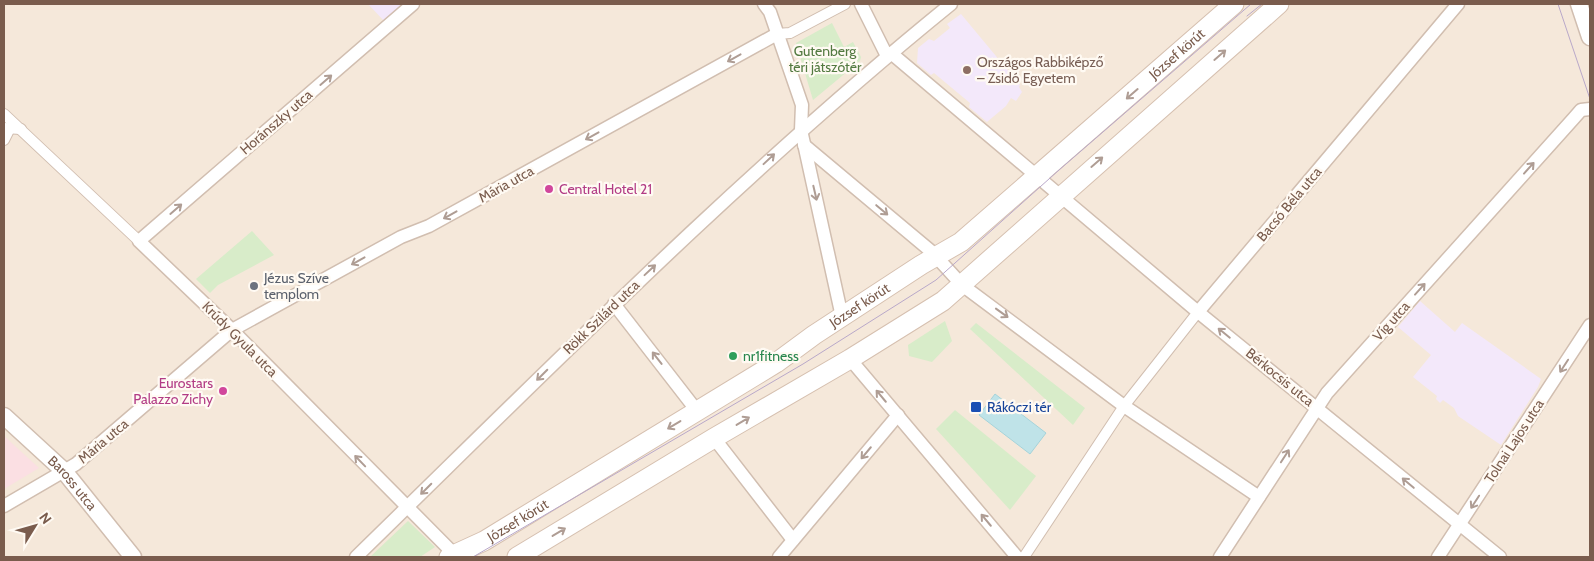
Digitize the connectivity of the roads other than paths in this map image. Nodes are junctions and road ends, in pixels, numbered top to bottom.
1 (413, 4) edge
2 (764, 4) edge
3 (845, 4) edge
4 (860, 4) edge
5 (951, 4) edge
6 (1234, 4) edge
7 (1279, 4) edge
8 (1458, 4) edge
9 (1579, 4) edge
10 (777, 34) junction
11 (1590, 37) edge
12 (889, 54) junction
13 (1590, 109) edge
14 (4, 114) edge
15 (12, 128) edge
16 (801, 130) junction
17 (4, 140) edge
18 (804, 145) junction
19 (1038, 176) junction
20 (1061, 195) junction
21 (139, 241) junction
22 (937, 257) junction
23 (962, 284) junction
24 (614, 304) junction
25 (1198, 312) junction
26 (842, 316) junction
27 (1590, 325) edge
28 (232, 330) junction
29 (850, 359) junction
30 (1124, 406) junction
31 (1317, 407) junction
32 (697, 411) junction
33 (898, 415) junction
34 (4, 416) edge
35 (714, 438) junction
36 (64, 472) junction
37 (1259, 497) junction
38 (4, 506) edge
39 (406, 508) junction
40 (1459, 525) junction
41 (793, 540) junction
42 (133, 557) edge
43 (356, 557) edge
44 (453, 557) edge
45 (518, 557) edge
46 (779, 557) edge
47 (1017, 557) edge
48 (1024, 557) edge
49 (1220, 557) edge
50 (1438, 557) edge
51 (1500, 557) edge

21 -> 1 street, Horánszky utca
2 - 10 street
3 - 10 street
4 - 12 street
5 - 12 street, Rökk Szilárd utca
6 -> 19 main road, József körút
20 -> 7 main road, József körút
8 - 25 street, Bacsó Béla utca
9 - 11 street
10 - 16 street
10 -> 28 street, Mária utca
12 - 16 street, Rökk Szilárd utca
12 - 19 street, Bérkocsis utca
31 -> 13 street, Víg utca
14 - 15 street, Krúdy Gyula utca
15 - 17 street
15 - 21 street, Krúdy Gyula utca
16 - 18 street
24 -> 16 street, Rökk Szilárd utca
18 -> 22 street
18 -> 26 street
19 - 20 street, Bérkocsis utca
19 - 22 main road, József körút
20 - 23 main road, József körút
20 - 25 street, Bérkocsis utca
21 - 28 street, Krúdy Gyula utca
22 - 23 street
22 - 26 main road, József körút
23 - 29 main road, József körút
23 -> 30 street
32 -> 24 street
24 -> 39 street, Rökk Szilárd utca
25 - 30 street, Bacsó Béla utca
31 -> 25 street, Bérkocsis utca
26 - 32 main road, József körút
27 -> 40 street, Tolnai Lajos utca
28 - 36 street, Mária utca
39 -> 28 street, Krúdy Gyula utca
33 -> 29 street
35 -> 29 main road, József körút
30 - 37 street
30 - 48 street
37 -> 31 street, Víg utca
40 -> 31 street, Bérkocsis utca
32 -> 44 main road, József körút
33 -> 41 street
47 -> 33 street
34 - 36 street, Baross utca
35 - 41 street
45 -> 35 main road, József körút
36 - 38 street, Mária utca
36 - 42 street, Baross utca
37 - 49 street, Víg utca
39 - 43 street
39 - 44 street, Krúdy Gyula utca
40 - 50 street, Tolnai Lajos utca
40 - 51 street, Bérkocsis utca
41 - 46 street

